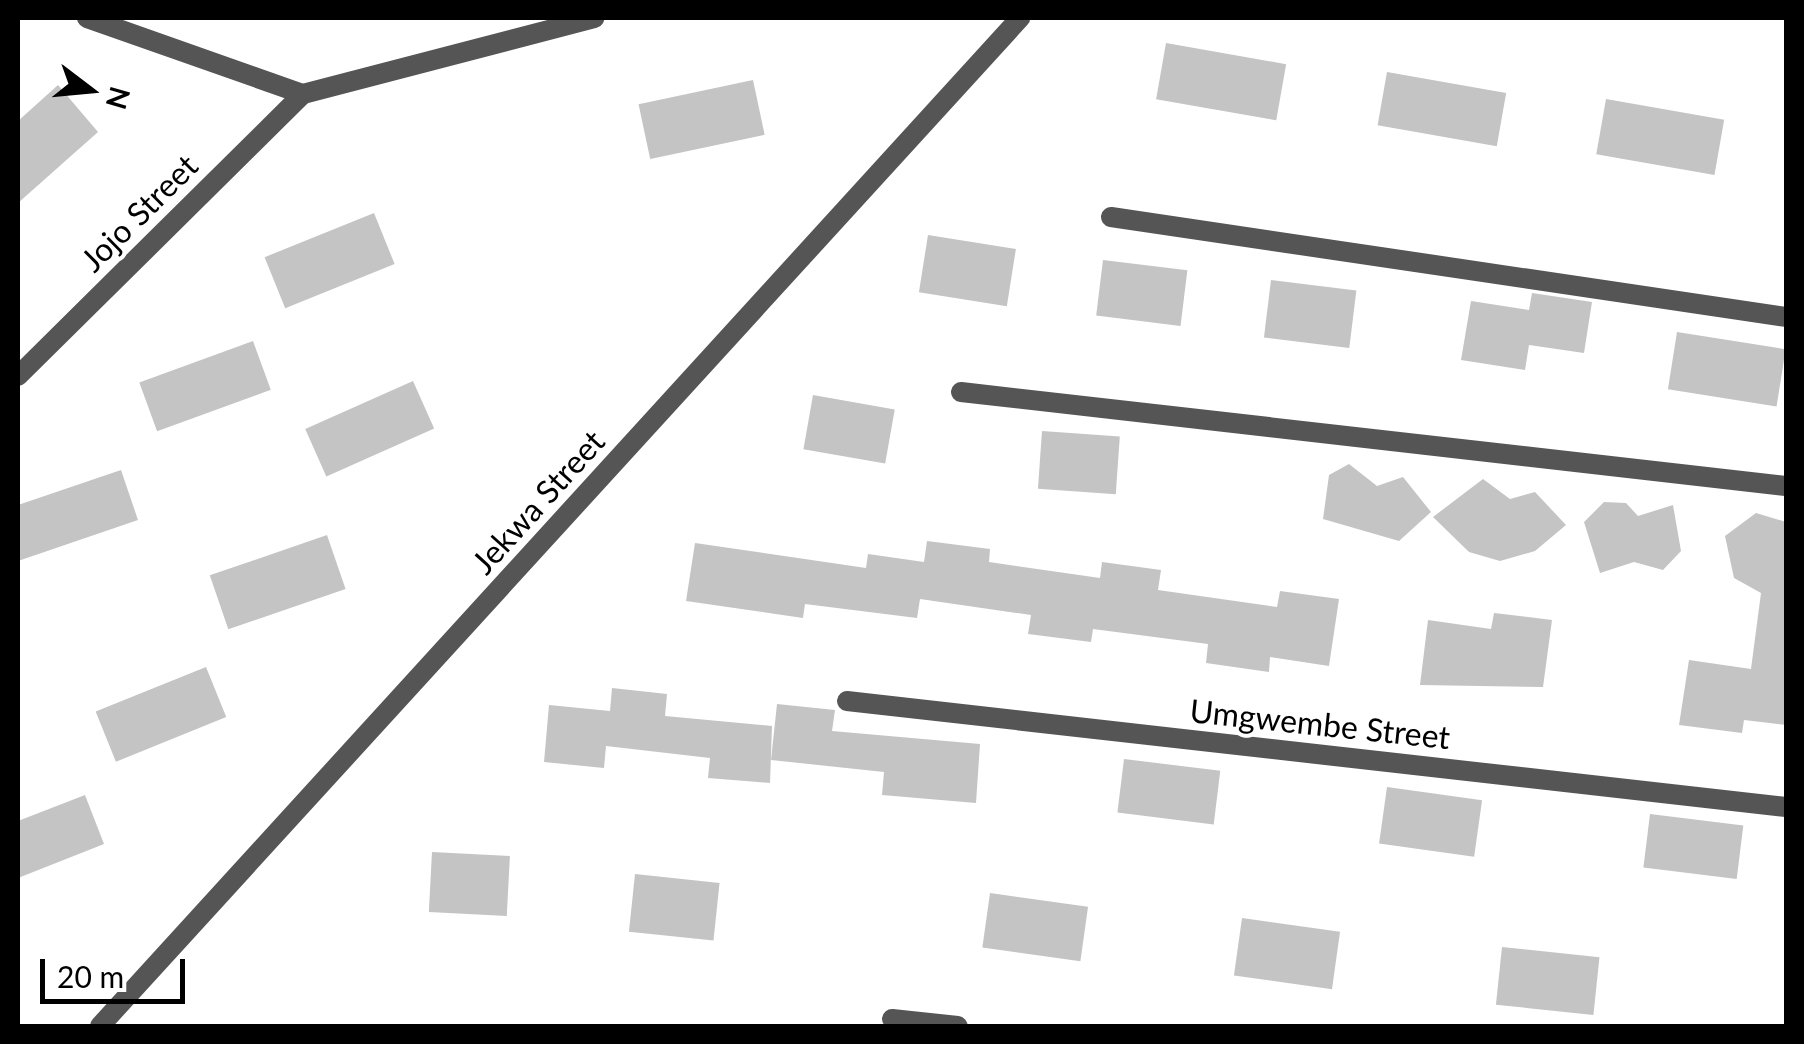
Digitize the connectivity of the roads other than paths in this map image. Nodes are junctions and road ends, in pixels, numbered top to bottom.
1 (86, 18) edge
2 (594, 18) edge
3 (1020, 18) edge
4 (303, 94) junction
5 (1111, 217) dead end
6 (1786, 317) edge
7 (18, 376) edge
8 (961, 392) dead end
9 (1786, 486) edge
10 (847, 701) dead end
11 (1786, 807) edge
12 (892, 1019) dead end
13 (100, 1026) edge
14 (958, 1026) edge

1 - 4 street
2 - 4 street
3 - 13 street, Jekwa Street
4 - 7 street, Jojo Street
5 - 6 street
8 - 9 street
10 - 11 street, Umgwembe Street
12 - 14 street

